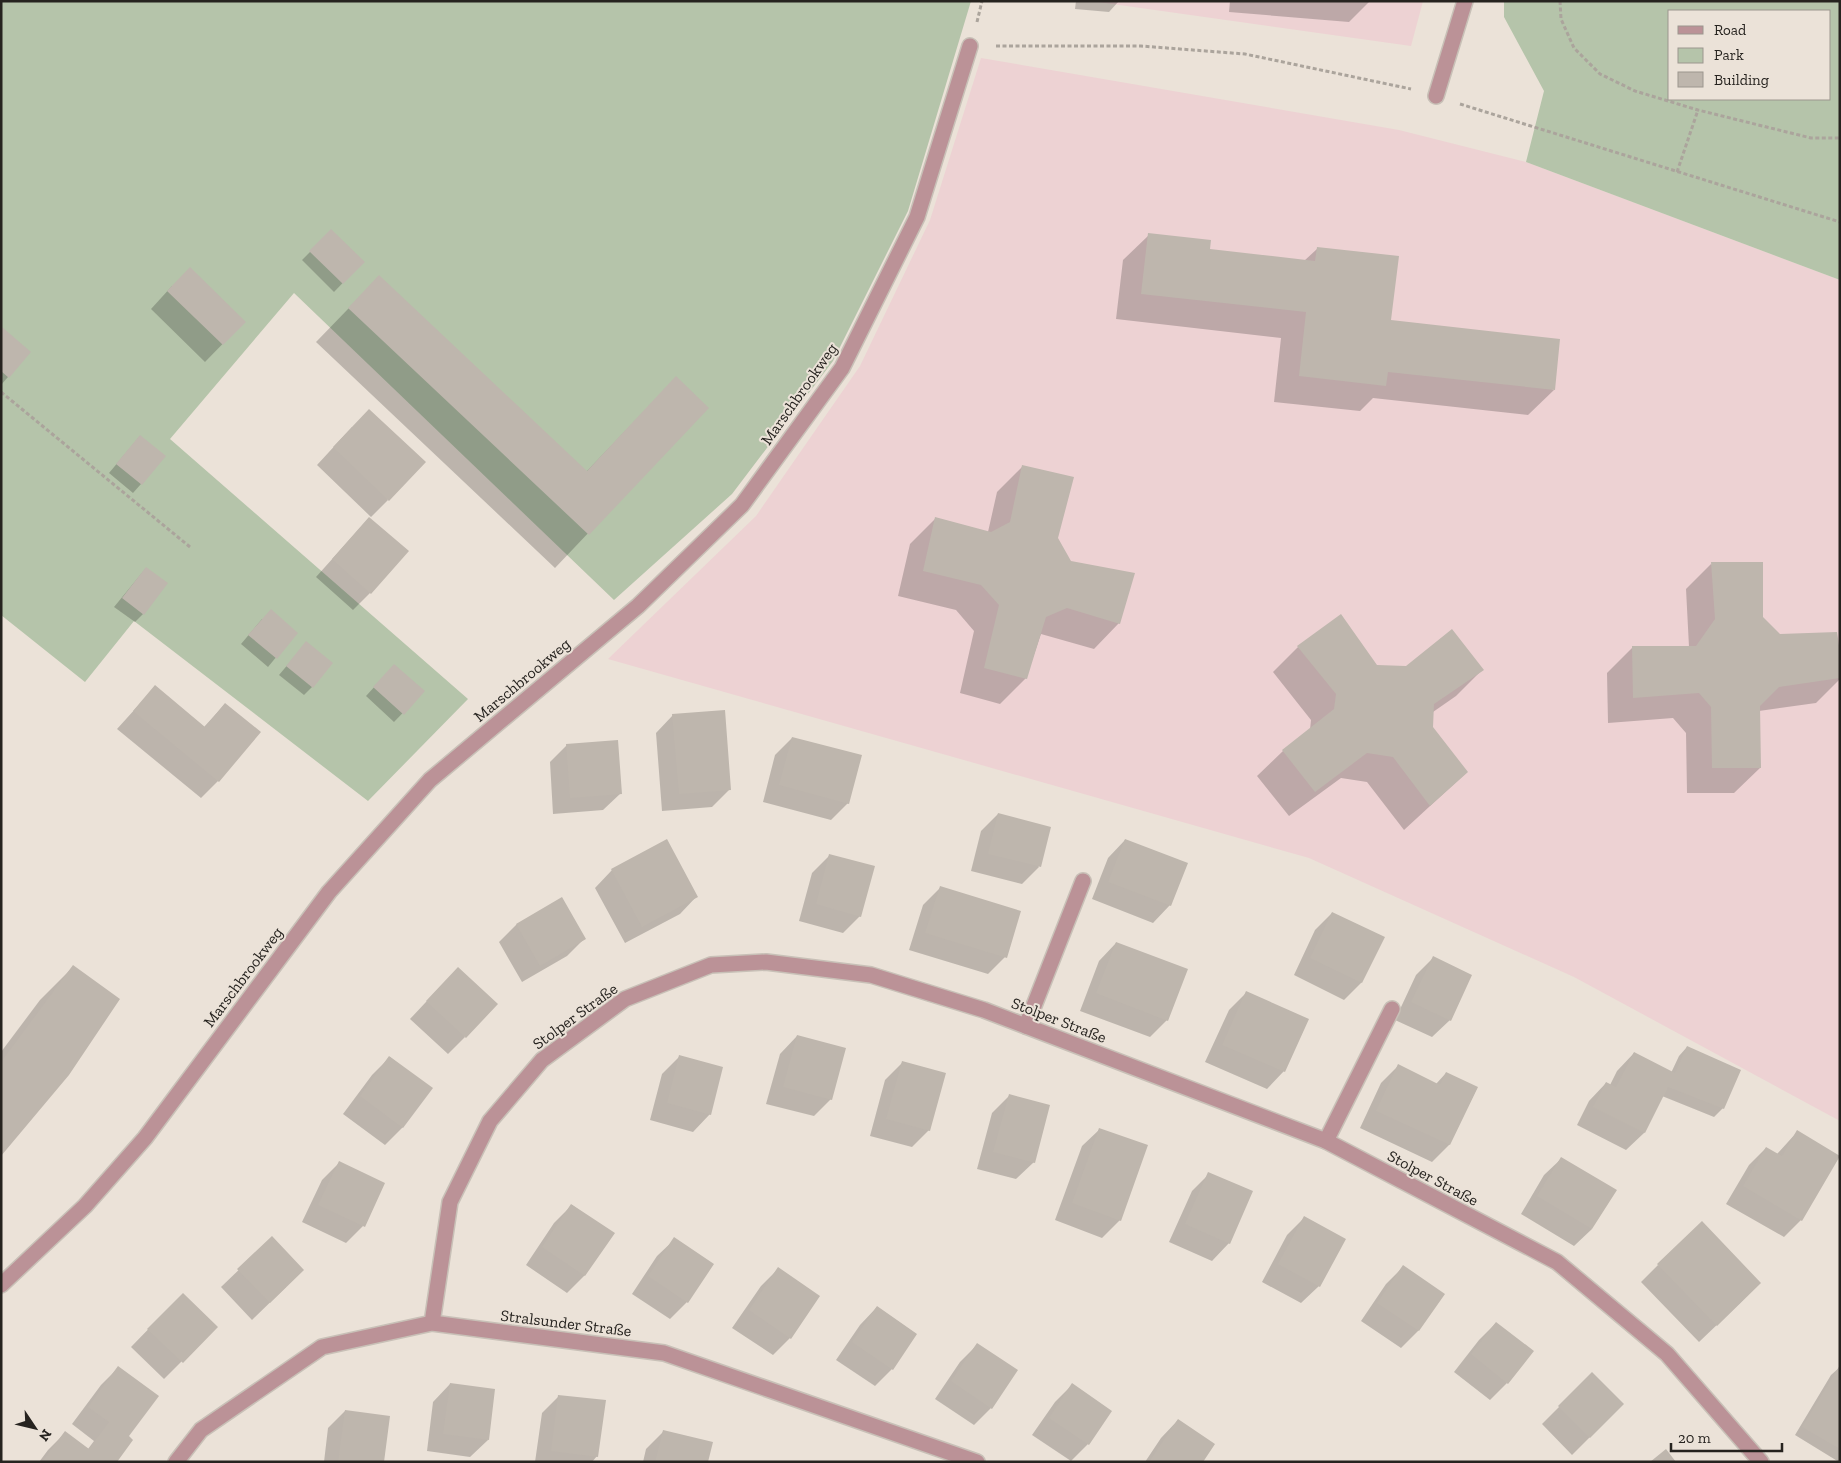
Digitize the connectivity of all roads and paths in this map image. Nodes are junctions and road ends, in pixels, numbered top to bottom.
1 (1465, 1) edge
2 (1560, 1) edge
3 (970, 46) dead end
4 (1436, 96) dead end
5 (1698, 110) junction
6 (1840, 138) edge
7 (1677, 172) dead end
8 (1, 392) edge
9 (190, 547) dead end
10 (1083, 881) dead end
11 (1392, 1009) dead end
12 (1026, 1026) junction
13 (1326, 1141) junction
14 (1, 1285) edge
15 (432, 1323) junction
16 (176, 1462) edge
17 (977, 1462) edge
18 (1761, 1462) edge

1 - 4 street
2 - 5 path
3 - 14 street, Marschbrookweg
5 - 6 path
5 - 7 path
8 - 9 path
10 - 12 street
11 - 13 street
12 - 13 street, Stolper Straße
12 - 15 street, Stolper Straße
13 - 18 street, Stolper Straße
15 - 16 street, Stralsunder Straße
15 - 17 street, Stralsunder Straße

